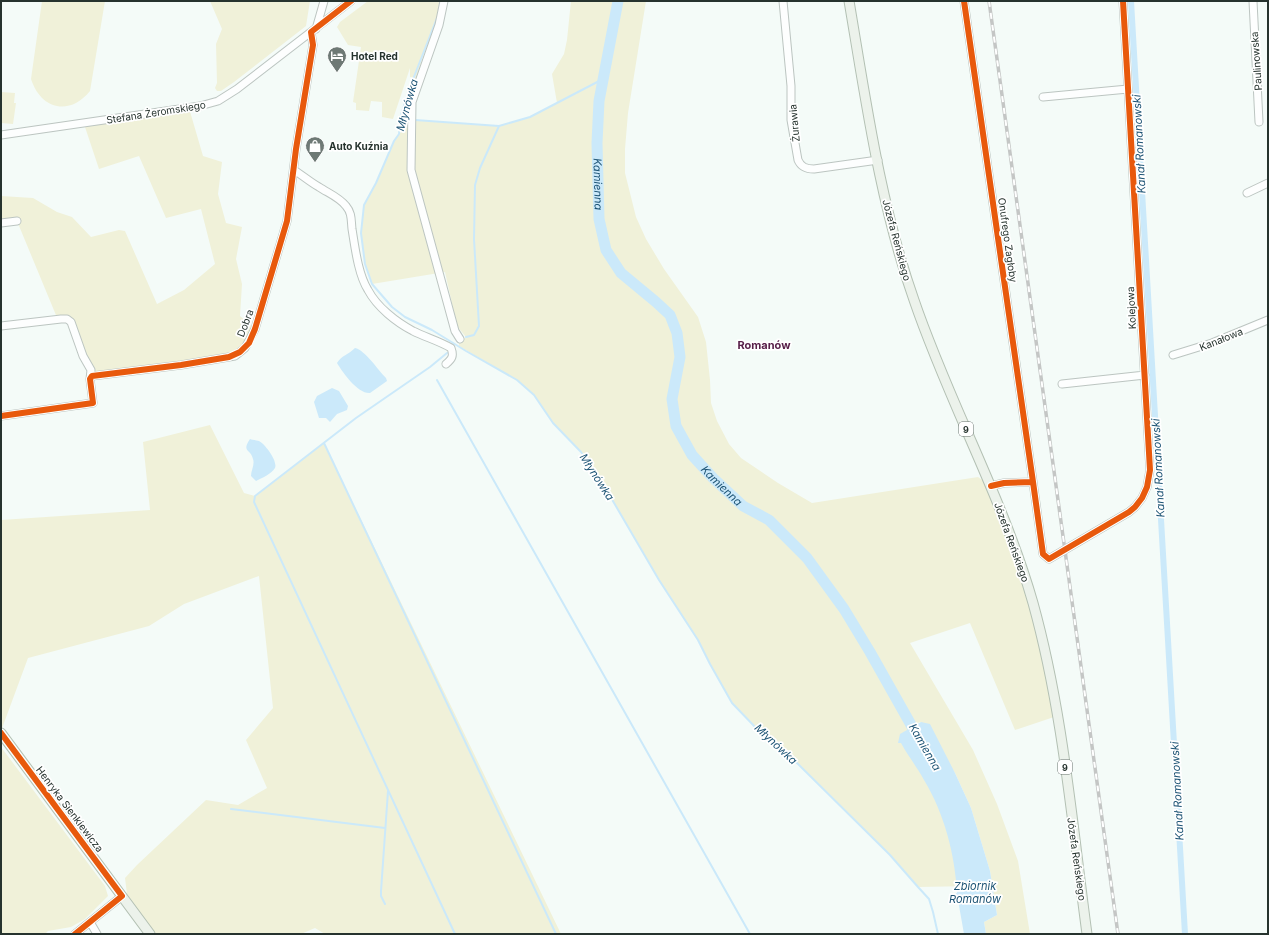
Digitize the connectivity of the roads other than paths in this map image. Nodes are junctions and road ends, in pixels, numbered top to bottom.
1 (324, 1) edge
2 (351, 1) edge
3 (444, 1) edge
4 (783, 1) edge
5 (849, 1) edge
6 (964, 1) edge
7 (1123, 1) edge
8 (1253, 1) edge
9 (338, 11) junction
10 (314, 30) junction
11 (1128, 89) junction
12 (1044, 97) dead end
13 (1260, 122) dead end
14 (1, 135) edge
15 (878, 160) junction
16 (294, 170) junction
17 (1268, 184) edge
18 (1247, 192) dead end
19 (17, 221) dead end
20 (1, 223) edge
21 (1268, 320) edge
22 (1, 326) edge
23 (460, 339) dead end
24 (1173, 355) dead end
25 (446, 364) dead end
26 (92, 376) junction
27 (1145, 376) junction
28 (1062, 384) dead end
29 (1, 416) edge
30 (1033, 482) junction
31 (991, 486) junction
32 (1047, 558) joint
33 (1, 733) edge
34 (122, 896) junction
35 (90, 922) junction
36 (75, 934) edge
37 (97, 934) edge
38 (150, 934) edge
39 (1087, 934) edge

1 - 9 street
1 - 10 street, Dobra
2 - 9 street, Stefana Żeromskiego
3 - 23 street
4 - 15 street, Żurawia
5 - 15 main road, Józefa Reńskiego / 9
6 - 30 street, Onufrego Zagłoby
7 - 11 street, Kolejowa
8 - 13 street, Paulinowska
9 - 10 street, Stefana Żeromskiego
10 - 14 street, Stefana Żeromskiego
10 - 16 street, Dobra
11 - 12 street
11 - 27 street, Kolejowa
15 - 31 main road, Józefa Reńskiego / 9
16 - 25 street
16 - 26 street, Dobra
17 - 18 street
19 - 20 street
21 - 24 street, Kanałowa
22 - 26 street
26 - 29 street
27 - 28 street
27 - 32 street, Kolejowa
30 - 31 street
30 - 32 street, Onufrego Zagłoby
31 - 39 main road, Józefa Reńskiego / 9
33 - 34 main road, Henryka Sienkiewicza
34 - 35 street
34 - 38 main road, Henryka Sienkiewicza
35 - 36 street
35 - 37 street

